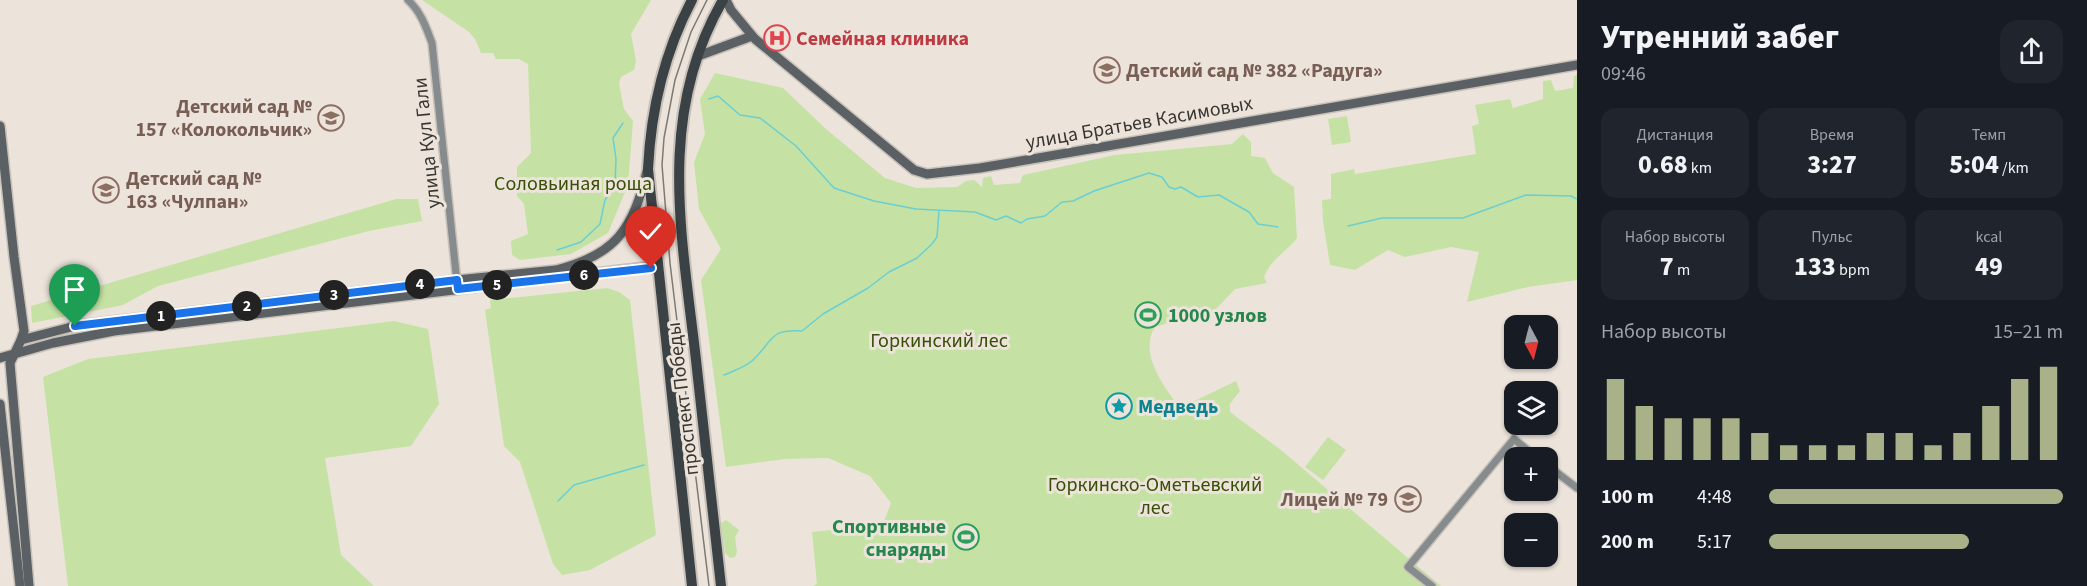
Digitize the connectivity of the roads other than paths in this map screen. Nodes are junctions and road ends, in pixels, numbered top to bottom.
1 (408, 0) edge
2 (684, 0) edge
3 (692, 0) edge
4 (724, 0) edge
5 (683, 16) junction
6 (752, 36) junction
7 (698, 56) junction
8 (1577, 65) edge
9 (0, 126) edge
10 (648, 169) junction
11 (658, 270) junction
12 (457, 284) junction
13 (75, 326) junction
14 (76, 338) junction
15 (21, 340) junction
16 (14, 355) junction
17 (0, 358) edge
18 (0, 404) edge
19 (1507, 447) edge
20 (1524, 447) edge
21 (1504, 451) edge
22 (1558, 474) edge
23 (1577, 488) edge
24 (1429, 584) edge
25 (691, 585) edge
26 (20, 586) edge
27 (29, 586) edge
28 (721, 586) edge

1 - 12 street, улица Кул Гали
2 - 5 street
3 - 5 main road, проспект Победы
4 - 6 street, улица Братьев Касимовых
4 - 7 main road, проспект Победы
5 - 10 main road, проспект Победы
6 - 7 street
6 - 8 street, улица Братьев Касимовых
7 - 28 main road, проспект Победы
9 - 15 street
10 - 11 main road, проспект Победы
10 - 12 street
11 - 12 street
11 - 25 main road, проспект Победы
12 - 13 street
12 - 14 street
13 - 14 street
13 - 15 street
14 - 16 street
15 - 16 street
16 - 17 street
16 - 27 street
18 - 26 street
19 - 20 street
21 - 24 street
22 - 23 street

